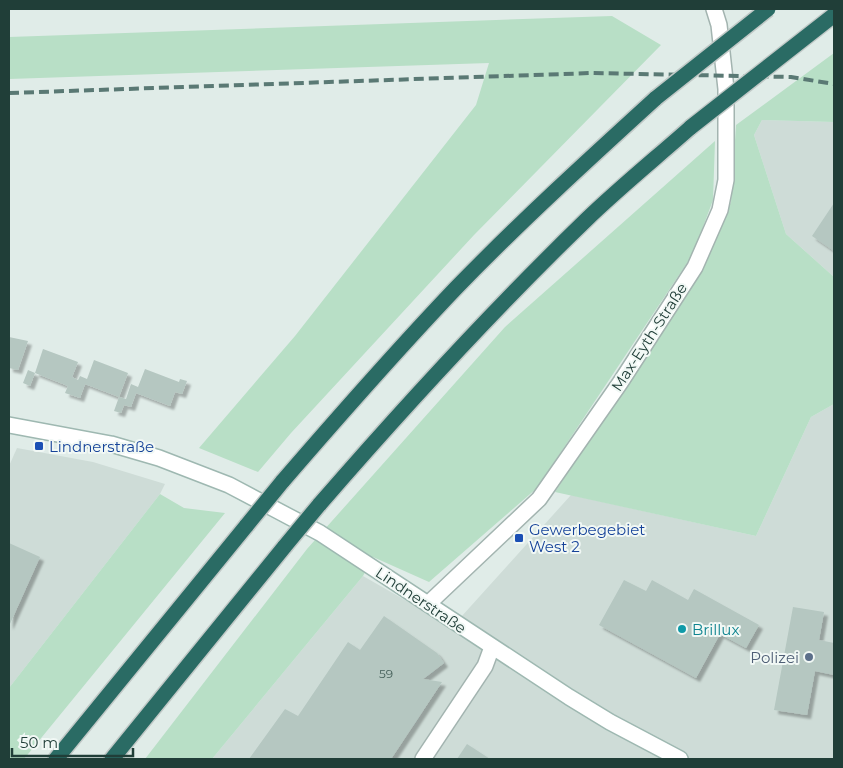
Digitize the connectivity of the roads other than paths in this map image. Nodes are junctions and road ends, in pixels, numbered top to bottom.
1 (714, 9) edge
2 (768, 9) edge
3 (834, 15) edge
4 (9, 425) edge
5 (428, 604) junction
6 (492, 647) junction
7 (56, 759) edge
8 (112, 759) edge
9 (423, 759) edge
10 (680, 759) edge

1 - 5 street, Max-Eyth-Straße
2 - 7 highway, bridge
3 - 8 highway, bridge
4 - 5 street, Lindnerstraße
5 - 6 street, Lindnerstraße
6 - 9 street
6 - 10 street, Lindnerstraße

